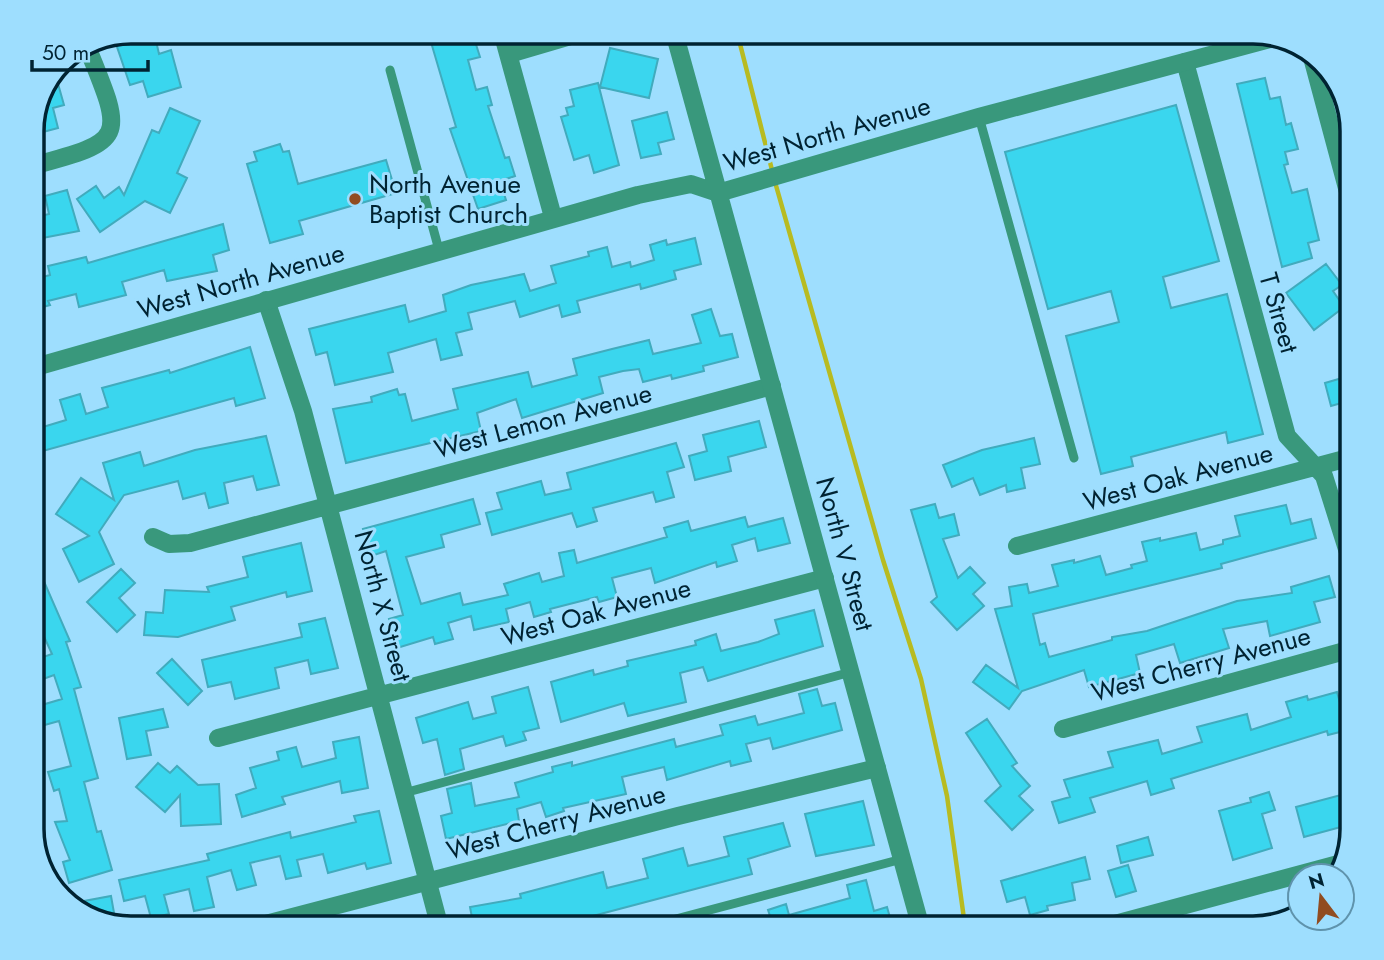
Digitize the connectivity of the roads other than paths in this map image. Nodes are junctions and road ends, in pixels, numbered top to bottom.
1 (506, 44) edge
2 (541, 44) edge
3 (677, 44) edge
4 (1252, 44) edge
5 (90, 54) edge
6 (509, 54) junction
7 (1185, 62) junction
8 (1315, 69) edge
9 (390, 70) dead end
10 (979, 117) junction
11 (1340, 160) edge
12 (44, 163) edge
13 (718, 193) junction
14 (553, 217) junction
15 (439, 250) junction
16 (266, 300) junction
17 (44, 365) edge
18 (772, 386) junction
19 (1074, 458) dead end
20 (1340, 461) edge
21 (1317, 467) junction
22 (329, 507) junction
23 (1340, 519) edge
24 (153, 537) dead end
25 (1017, 546) dead end
26 (825, 579) junction
27 (1340, 653) edge
28 (850, 672) junction
29 (381, 697) junction
30 (1063, 729) dead end
31 (218, 738) dead end
32 (877, 768) junction
33 (404, 793) junction
34 (902, 859) junction
35 (1286, 878) edge
36 (428, 884) junction
37 (301, 916) edge
38 (437, 916) edge
39 (690, 916) edge
40 (917, 916) edge
41 (1148, 916) edge

1 - 6 street
2 - 6 street
3 - 13 street, North V Street
4 - 7 street, West North Avenue
5 - 12 street
6 - 14 street
7 - 10 street, West North Avenue
7 - 21 street, T Street
8 - 11 street
9 - 15 lane
10 - 13 street, West North Avenue
10 - 19 lane
13 - 14 street, West North Avenue
13 - 18 street, North V Street
14 - 15 street, West North Avenue
15 - 16 street, West North Avenue
16 - 17 street, West North Avenue
16 - 22 street, North X Street
18 - 22 street, West Lemon Avenue
18 - 26 street, North V Street
20 - 21 street, West Oak Avenue
21 - 23 street, T Street
21 - 25 street, West Oak Avenue
22 - 24 street, West Lemon Avenue
22 - 29 street, North X Street
26 - 28 street, North V Street
26 - 29 street, West Oak Avenue
27 - 30 street, West Cherry Avenue
28 - 32 street, North V Street
28 - 33 lane
29 - 31 street, West Oak Avenue
29 - 33 street, North X Street
32 - 34 street, North V Street
32 - 36 street, West Cherry Avenue
33 - 36 street, North X Street
34 - 39 lane
34 - 40 street, North V Street
35 - 41 street
36 - 37 street, West Cherry Avenue
36 - 38 street, North X Street

